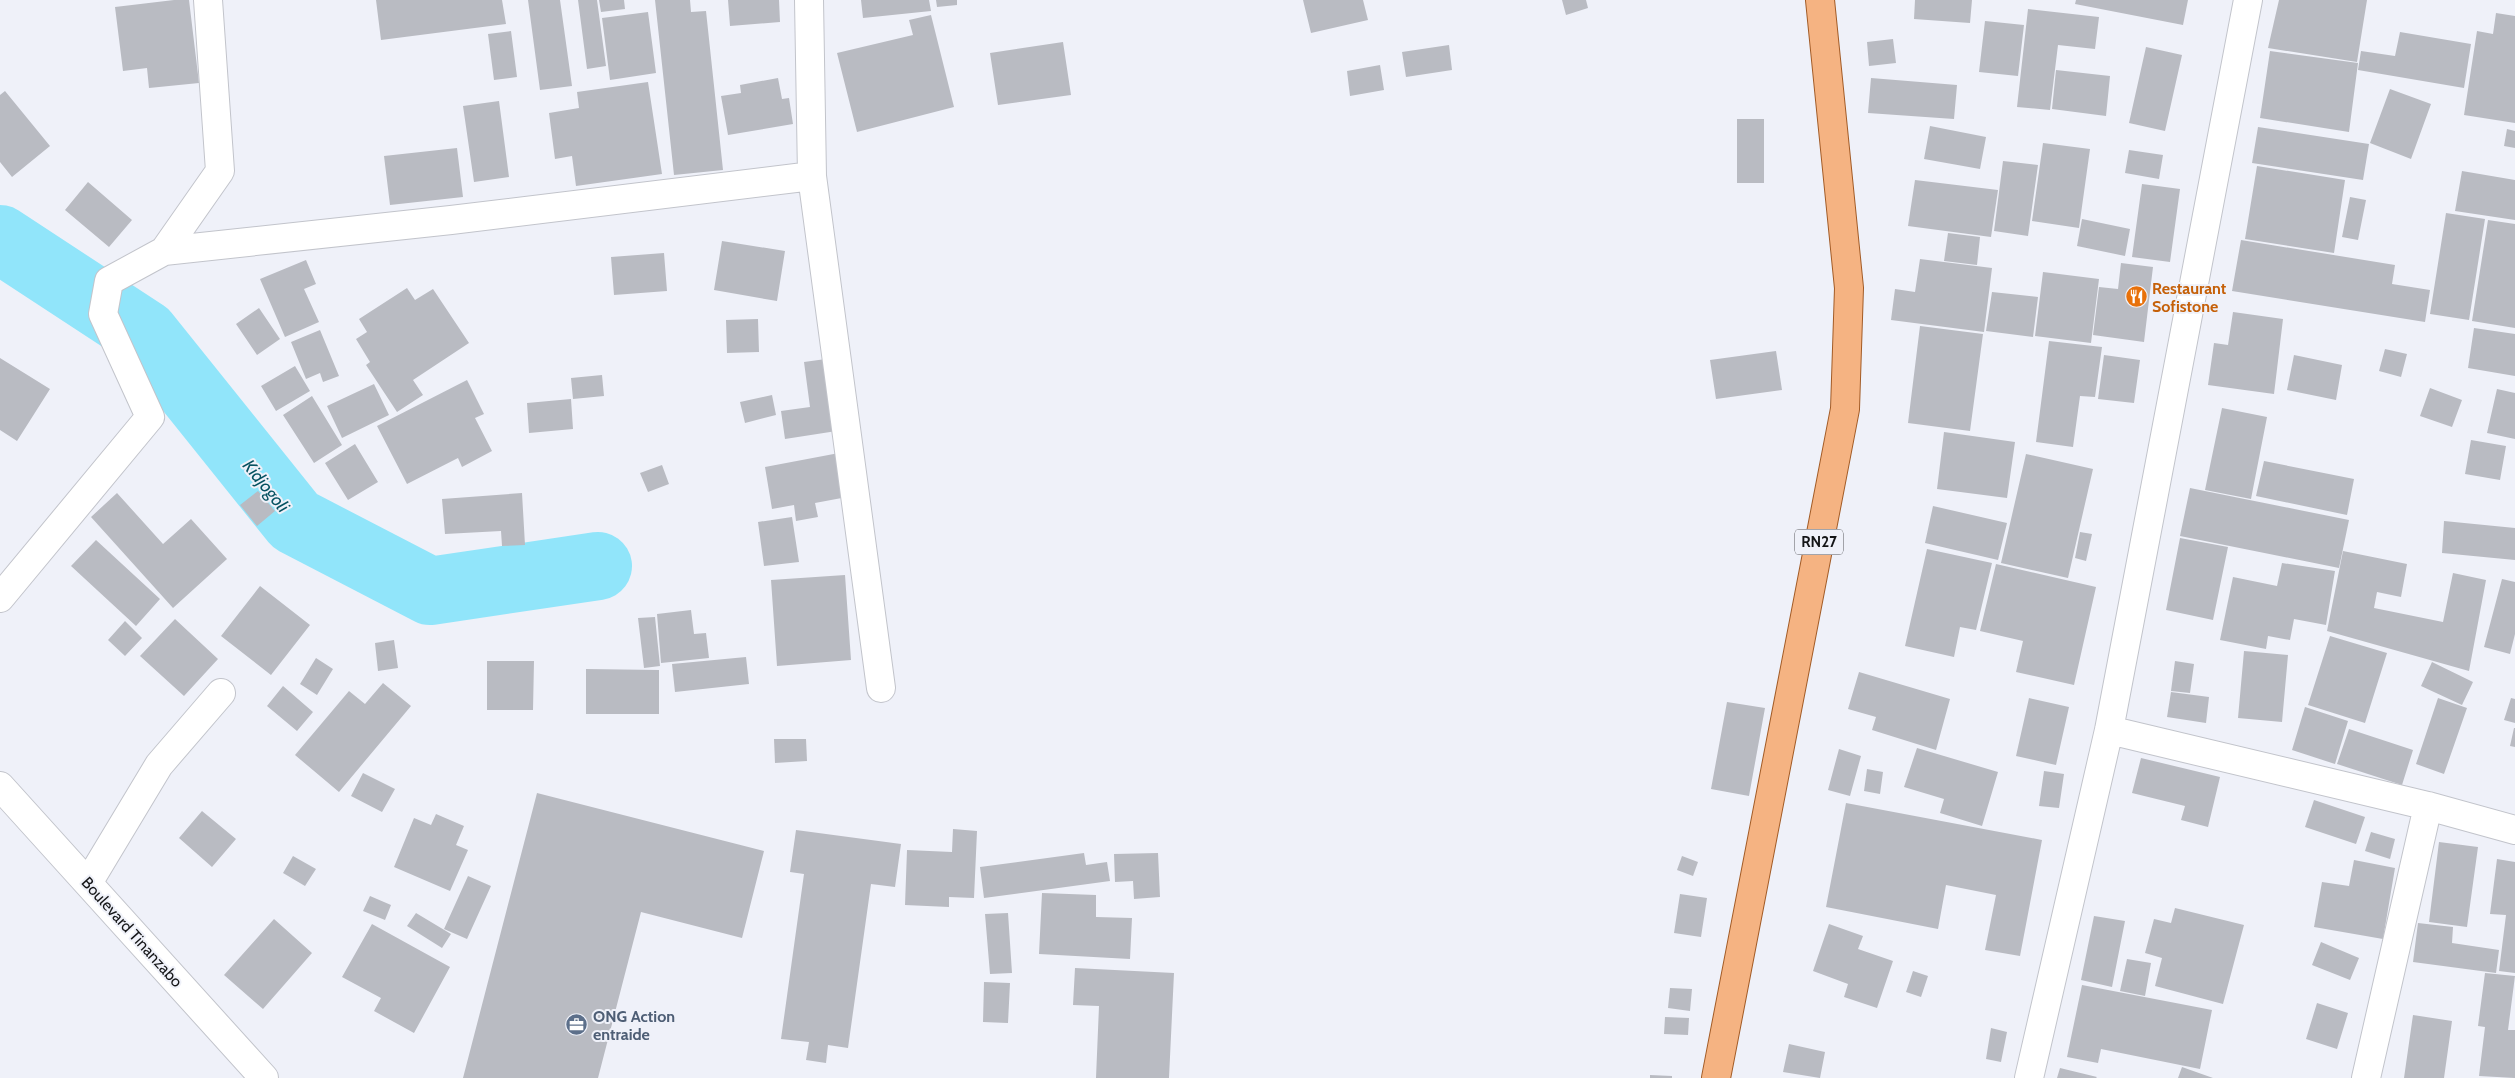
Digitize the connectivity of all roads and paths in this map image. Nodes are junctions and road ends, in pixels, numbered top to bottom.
1 (208, 0) edge
2 (809, 0) edge
3 (1820, 0) edge
4 (2248, 0) edge
5 (812, 176) junction
6 (164, 250) junction
7 (0, 598) edge
8 (881, 688) dead end
9 (221, 693) dead end
10 (2109, 730) junction
11 (0, 786) edge
12 (2428, 806) junction
13 (2515, 830) edge
14 (88, 883) junction
15 (264, 1078) edge
16 (1716, 1078) edge
17 (2029, 1078) edge
18 (2366, 1078) edge

1 - 6 street
2 - 5 street
3 - 16 main road, RN27
4 - 10 street
5 - 6 street
5 - 8 street
6 - 7 street
9 - 14 street
10 - 12 street
10 - 17 street
11 - 14 street, Boulevard Tinanzabo
12 - 13 street
12 - 18 street
14 - 15 street, Boulevard Tinanzabo

